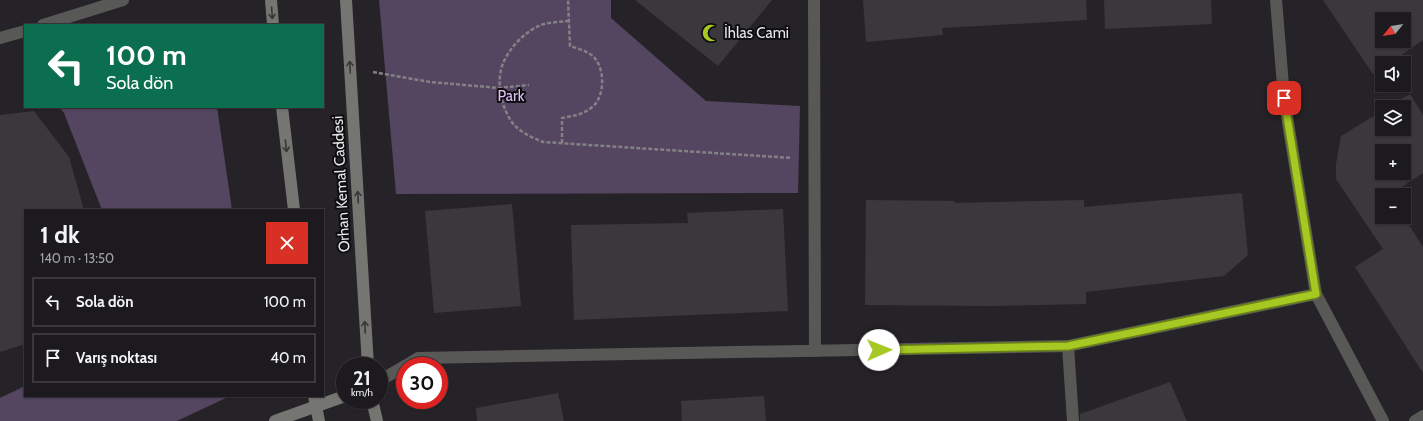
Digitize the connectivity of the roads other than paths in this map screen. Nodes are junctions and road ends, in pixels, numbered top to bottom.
1 (123, 0) edge
2 (271, 0) edge
3 (346, 0) edge
4 (814, 0) edge
5 (1276, 0) edge
6 (46, 24) edge
7 (273, 24) edge
8 (24, 31) edge
9 (0, 38) edge
10 (282, 108) edge
11 (294, 209) edge
12 (1316, 294) junction
13 (1068, 346) junction
14 (815, 351) junction
15 (367, 357) edge
16 (448, 357) edge
17 (336, 398) edge
18 (315, 401) edge
19 (374, 409) edge
20 (1423, 416) edge
21 (275, 421) edge
22 (319, 421) edge
23 (377, 421) edge
24 (1073, 421) edge
25 (1383, 421) edge
26 (1415, 421) edge

1 - 6 street
2 -> 7 main road
15 -> 3 main road, Orhan Kemal Caddesi
4 - 14 street
5 - 12 street
8 - 9 street
10 -> 11 main road
12 - 13 street
12 - 25 street
13 - 14 street
13 - 24 street
14 - 16 street
17 - 18 main road
18 - 21 main road
18 - 22 main road
19 - 23 main road
20 - 26 street

